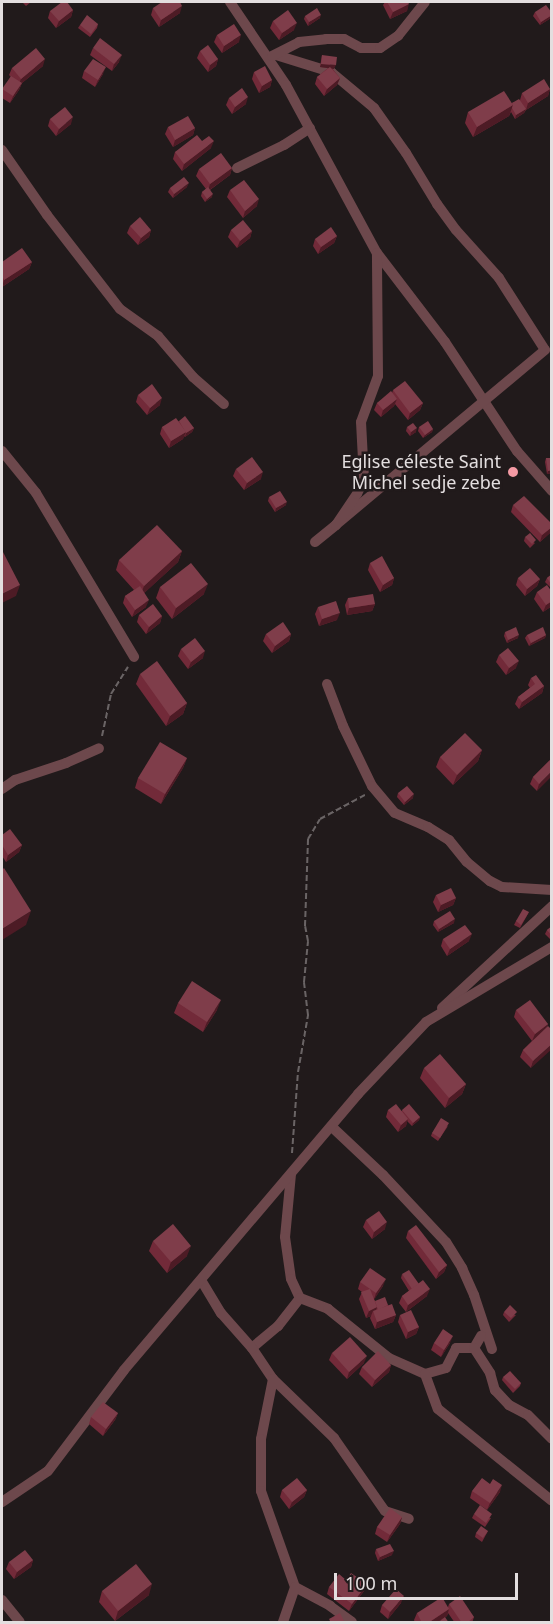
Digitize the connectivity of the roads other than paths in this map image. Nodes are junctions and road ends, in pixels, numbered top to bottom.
1 (230, 2) edge
2 (425, 2) edge
3 (272, 56) junction
4 (310, 128) junction
5 (2, 150) edge
6 (237, 168) dead end
7 (377, 253) junction
8 (548, 348) edge
9 (484, 401) junction
10 (224, 404) dead end
11 (2, 451) edge
12 (552, 491) edge
13 (336, 525) junction
14 (315, 542) dead end
15 (134, 657) road end
16 (327, 684) dead end
17 (99, 748) road end
18 (2, 789) edge
19 (552, 890) edge
20 (552, 906) edge
21 (552, 947) edge
22 (426, 1022) junction
23 (332, 1127) junction
24 (294, 1171) junction
25 (201, 1280) junction
26 (300, 1298) junction
27 (482, 1336) dead end
28 (252, 1347) junction
29 (474, 1348) junction
30 (492, 1349) dead end
31 (425, 1374) junction
32 (273, 1379) junction
33 (552, 1439) edge
34 (552, 1501) edge
35 (2, 1502) edge
36 (410, 1519) dead end
37 (295, 1587) junction
38 (2, 1600) edge
39 (20, 1623) edge
40 (283, 1623) edge
41 (352, 1623) edge

1 - 3 street
2 - 3 street
3 - 4 street
3 - 8 street
4 - 6 street
4 - 7 street
5 - 10 street
7 - 9 street
7 - 13 street
8 - 9 street
9 - 12 street
9 - 13 street
11 - 15 street
13 - 14 street
16 - 19 street
17 - 18 street
20 - 22 street
21 - 22 street
22 - 23 street
23 - 24 street
23 - 30 street
24 - 25 street
24 - 26 street
25 - 28 street
25 - 35 street
26 - 28 street
26 - 31 street
27 - 29 street
28 - 32 street
29 - 31 street
29 - 33 street
31 - 34 street
32 - 36 street
32 - 37 street
37 - 40 street
37 - 41 street
38 - 39 street

